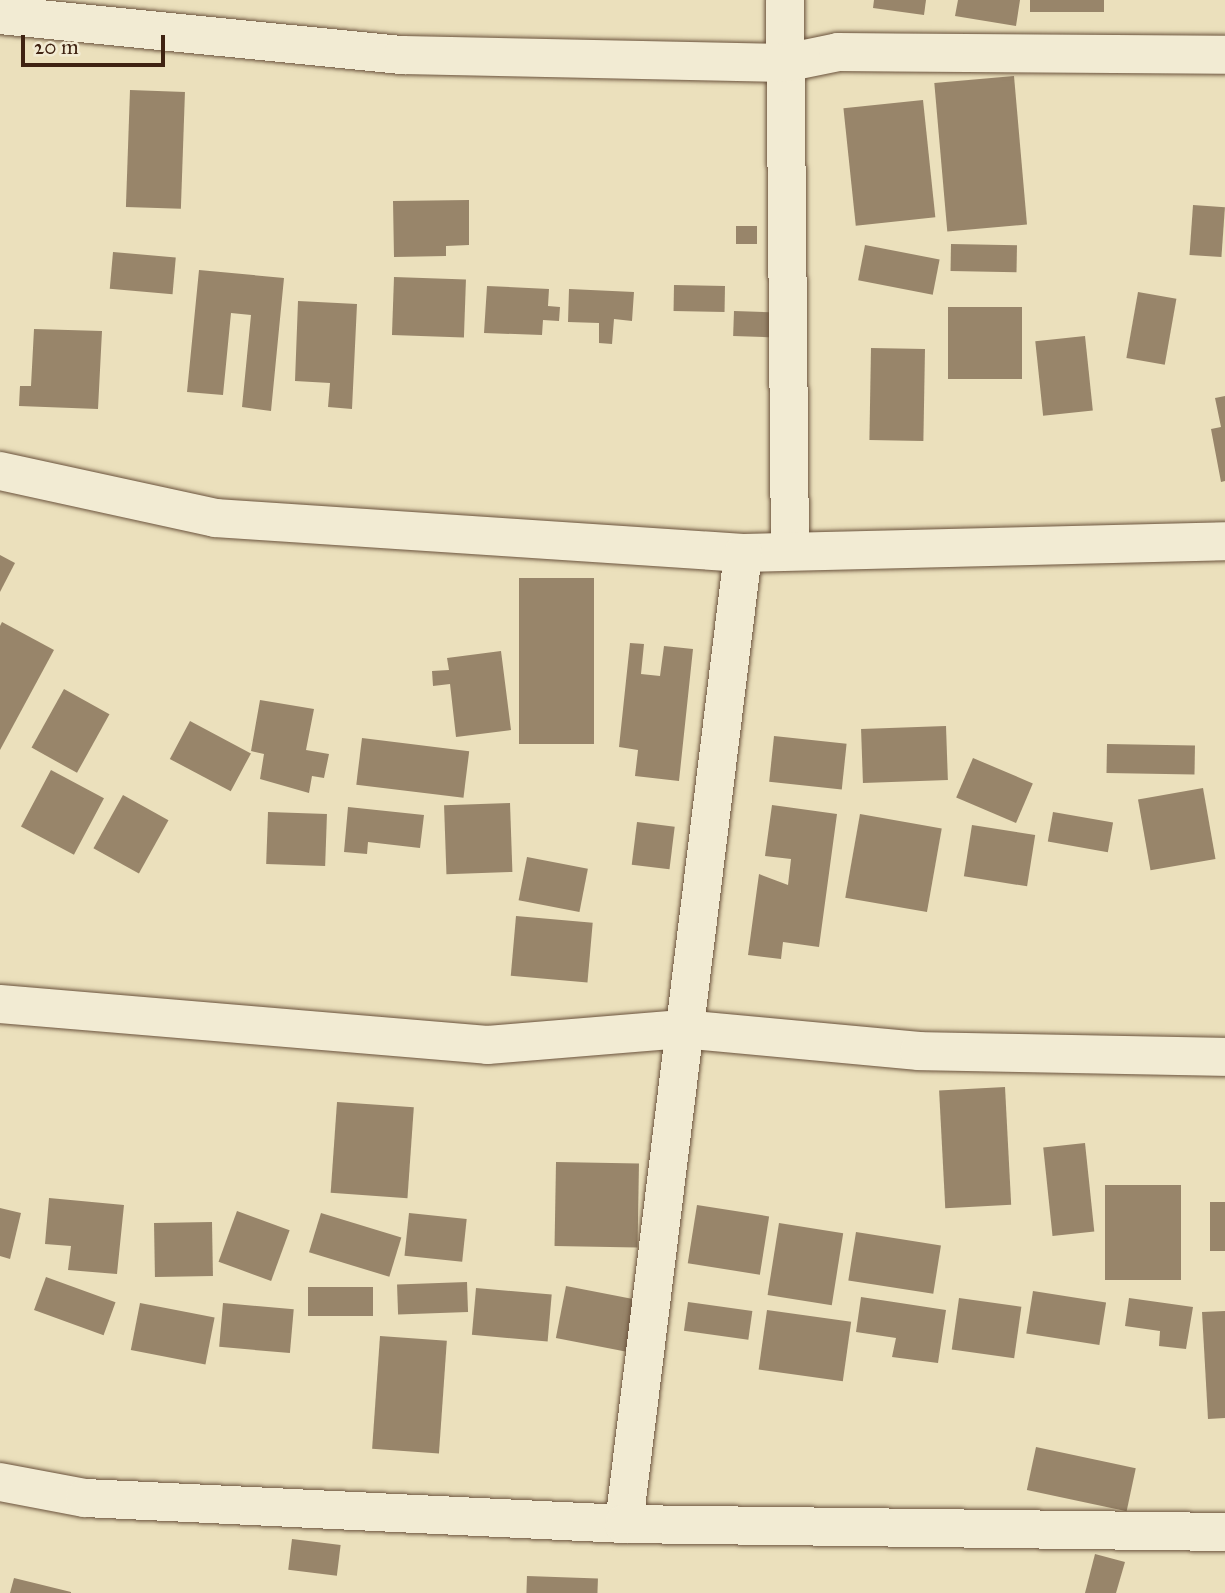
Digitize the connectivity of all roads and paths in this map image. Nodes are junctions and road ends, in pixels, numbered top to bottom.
1 (785, 0) edge
2 (0, 15) edge
3 (1225, 55) edge
4 (785, 63) junction
5 (0, 471) edge
6 (1225, 541) edge
7 (790, 549) junction
8 (743, 553) junction
9 (0, 1004) edge
10 (682, 1029) junction
11 (1225, 1057) edge
12 (0, 1482) edge
13 (624, 1524) junction
14 (1225, 1532) edge

1 - 4 street
2 - 4 street
3 - 4 street
4 - 7 street
5 - 8 street
6 - 7 street
7 - 8 street
8 - 10 street
9 - 10 street
10 - 11 street
10 - 13 street
12 - 13 street
13 - 14 street

